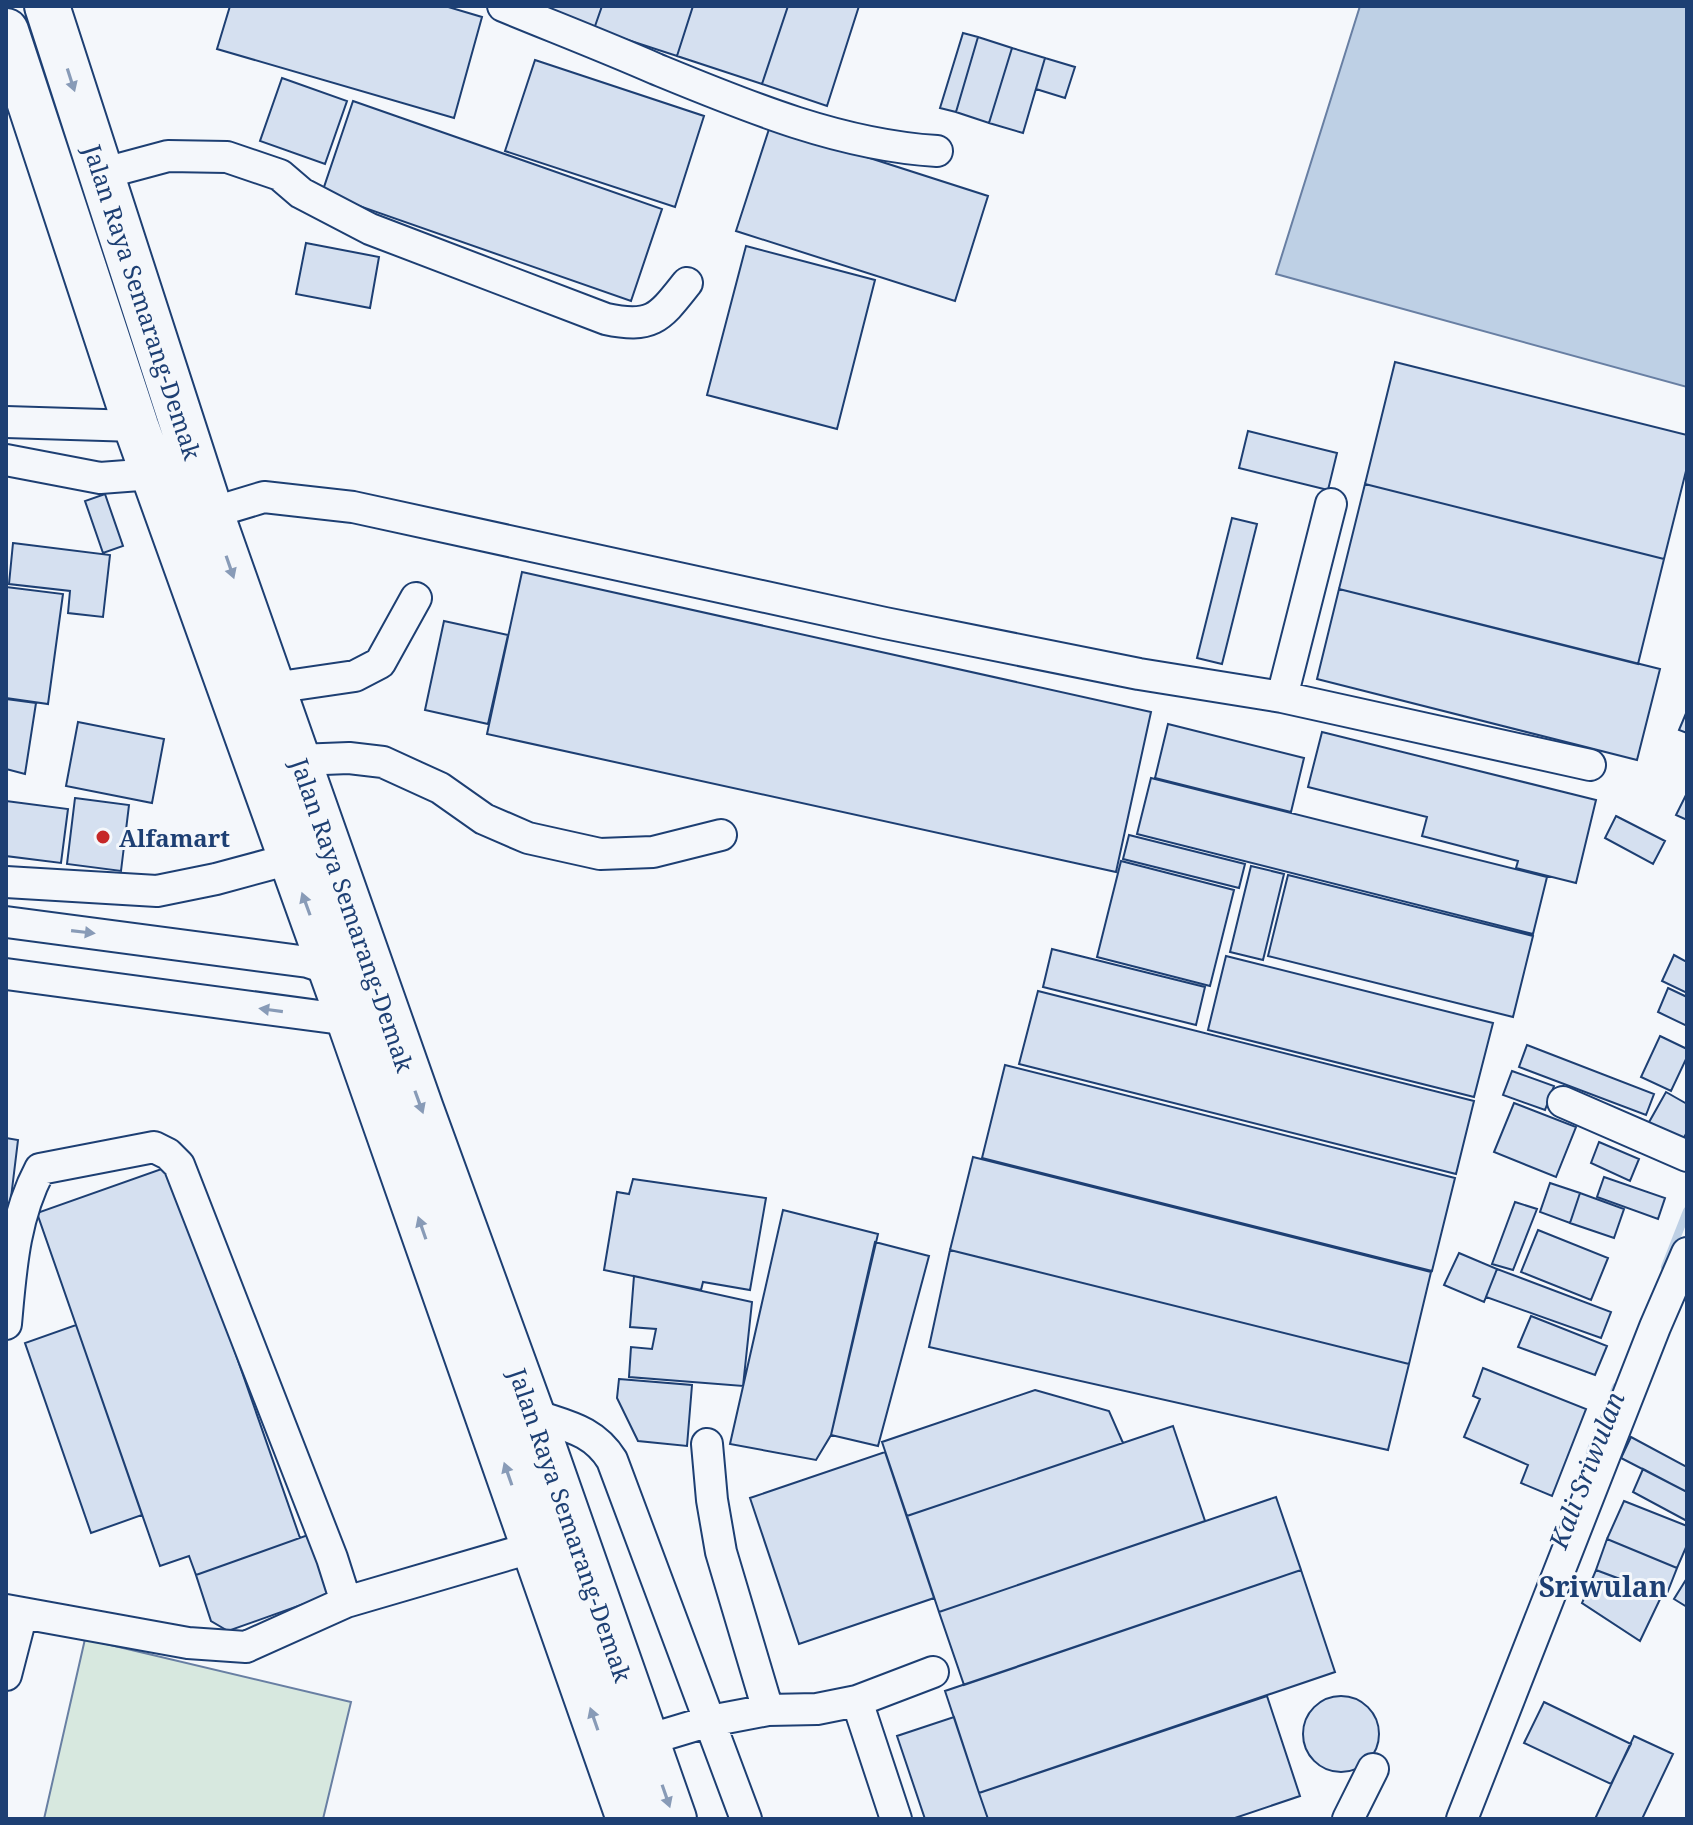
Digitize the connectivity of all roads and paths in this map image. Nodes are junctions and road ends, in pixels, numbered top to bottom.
1 (47, 6) edge
2 (503, 6) edge
3 (6, 31) edge
4 (937, 151) dead end
5 (101, 174) junction
6 (687, 283) dead end
7 (6, 422) edge
8 (136, 426) junction
9 (6, 460) edge
10 (153, 474) junction
11 (1331, 504) dead end
12 (211, 513) junction
13 (416, 598) dead end
14 (273, 688) junction
15 (1282, 697) junction
16 (298, 760) junction
17 (1590, 765) dead end
18 (721, 835) dead end
19 (290, 859) junction
20 (6, 882) edge
21 (6, 922) edge
22 (329, 969) junction
23 (6, 974) edge
24 (349, 1020) junction
25 (1563, 1102) dead end
26 (1687, 1156) edge
27 (1687, 1253) edge
28 (6, 1324) edge
29 (532, 1414) junction
30 (707, 1444) dead end
31 (534, 1547) junction
32 (346, 1602) junction
33 (14, 1612) edge
34 (933, 1672) dead end
35 (6, 1675) edge
36 (857, 1701) junction
37 (768, 1710) junction
38 (710, 1721) junction
39 (647, 1740) junction
40 (1373, 1769) dead end
41 (629, 1819) edge
42 (674, 1819) edge
43 (746, 1819) edge
44 (896, 1819) edge
45 (1348, 1819) edge
46 (1462, 1819) edge

1 -> 5 highway, Jalan Raya Semarang-Demak
2 - 4 street
3 - 8 highway, Jalan Raya Semarang-Demak
5 - 6 street
5 - 12 highway, Jalan Raya Semarang-Demak
7 - 8 street
8 - 10 highway, Jalan Raya Semarang-Demak
9 - 10 street
10 - 19 highway, Jalan Raya Semarang-Demak
11 - 15 street
12 -> 14 highway, Jalan Raya Semarang-Demak
12 - 15 street
13 - 14 street
14 - 16 highway, Jalan Raya Semarang-Demak
15 - 17 street
16 - 18 street
16 -> 29 highway, Jalan Raya Semarang-Demak
19 - 20 street
22 -> 19 highway, Jalan Raya Semarang-Demak
21 -> 22 street
22 - 24 highway, Jalan Raya Semarang-Demak
24 -> 23 street
31 -> 24 highway, Jalan Raya Semarang-Demak
25 - 26 street
27 - 46 street
28 - 32 street
29 - 38 street
29 - 39 highway, Jalan Raya Semarang-Demak
30 - 37 street
31 - 32 street
41 -> 31 highway, Jalan Raya Semarang-Demak
32 - 33 street
33 - 35 street
34 - 36 street
36 - 37 street
36 - 44 street
37 - 38 street
38 - 39 street
38 - 43 street
39 -> 42 highway, Jalan Raya Semarang-Demak
40 - 45 street

